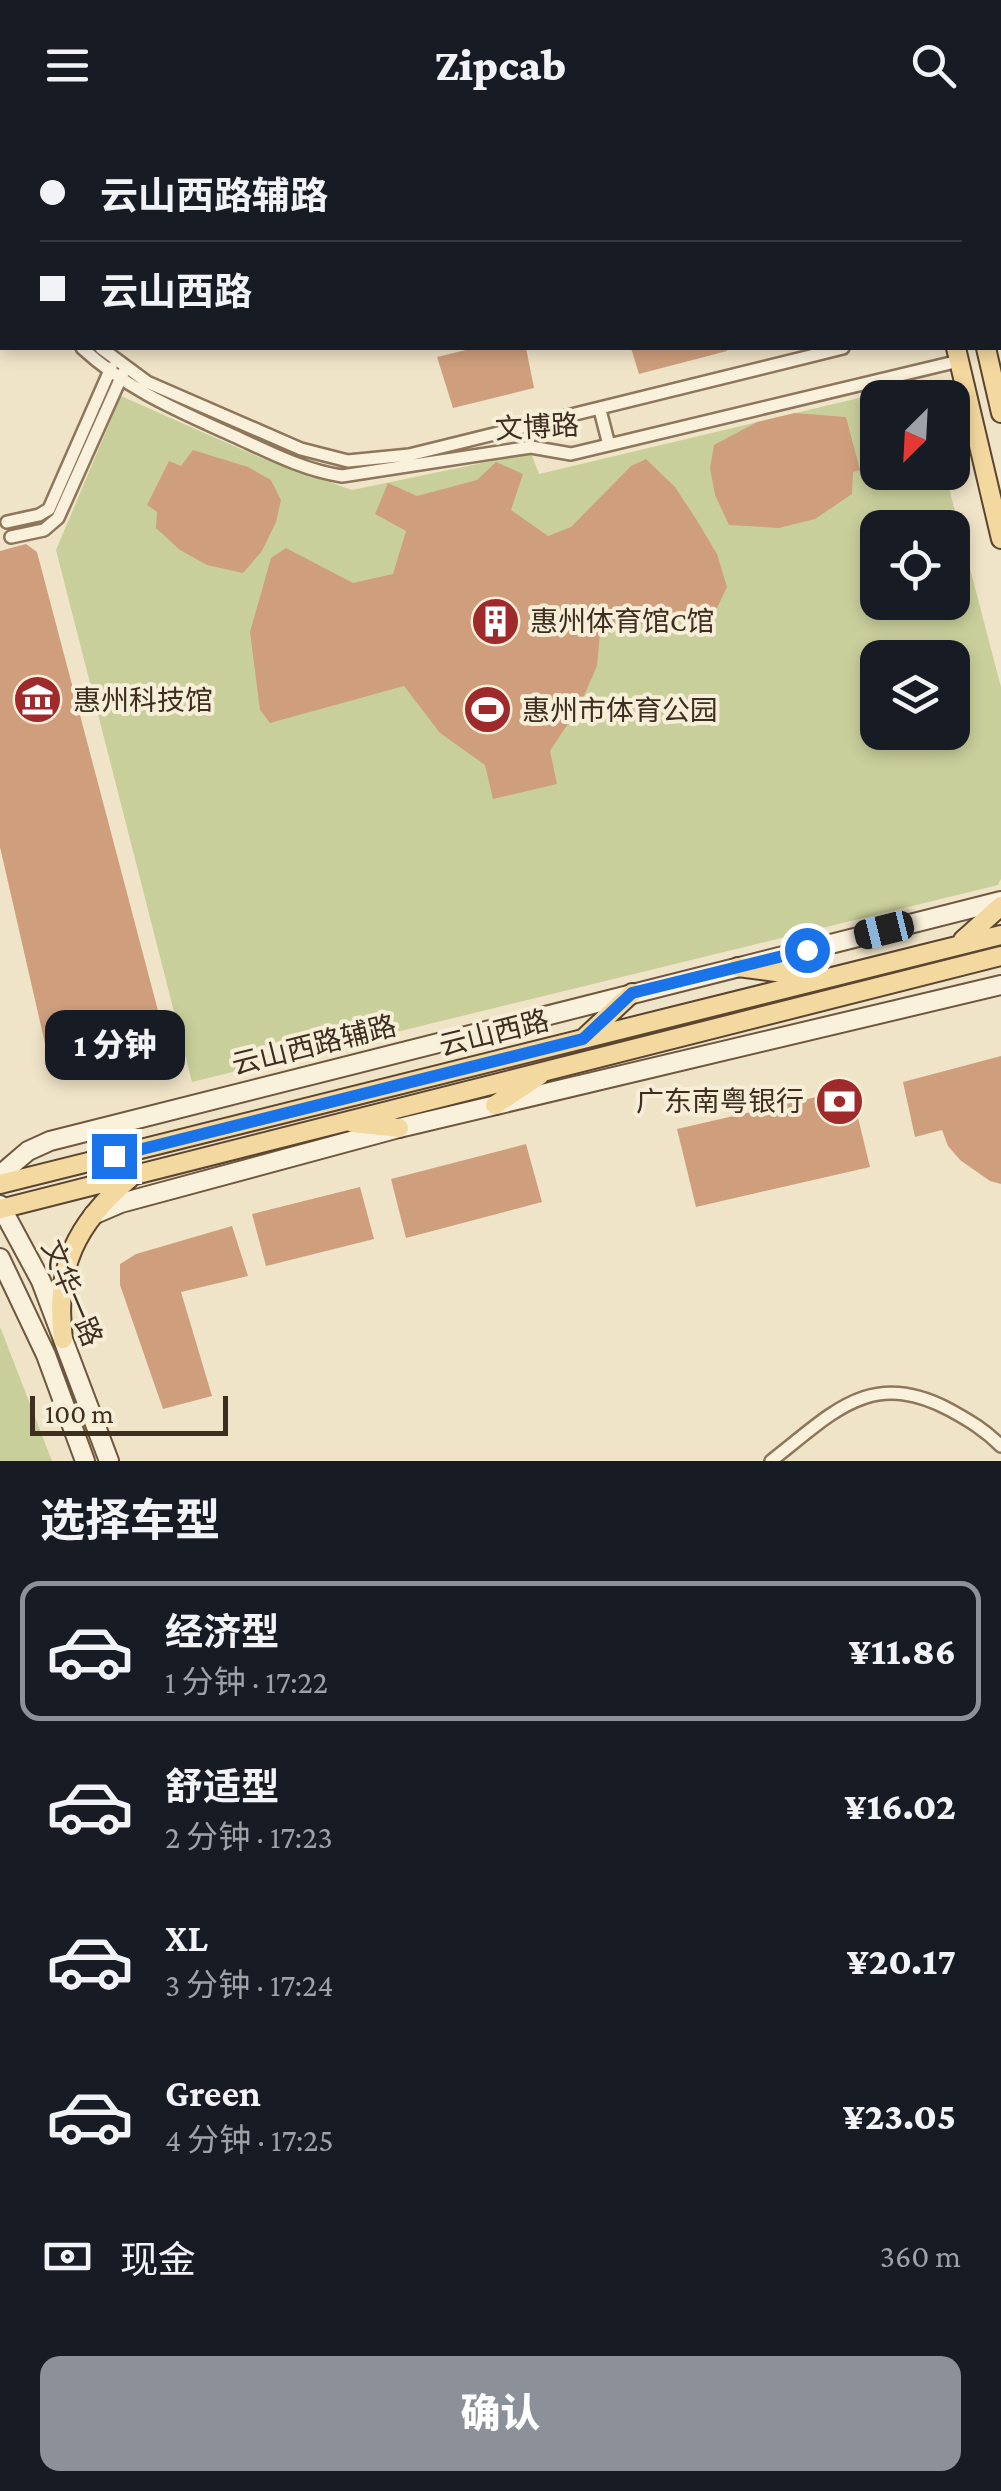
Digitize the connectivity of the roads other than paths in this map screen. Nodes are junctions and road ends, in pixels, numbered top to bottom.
1 (85, 350) edge
2 (103, 350) edge
3 (835, 350) edge
4 (986, 350) edge
5 (957, 354) edge
6 (118, 370) junction
7 (600, 410) junction
8 (1001, 413) edge
9 (609, 445) junction
10 (7, 522) dead end
11 (11, 537) dead end
12 (1001, 539) edge
13 (1001, 903) edge
14 (1001, 935) edge
15 (954, 946) junction
16 (1001, 956) edge
17 (970, 963) junction
18 (1001, 966) edge
19 (738, 967) junction
20 (825, 979) junction
21 (1001, 985) edge
22 (632, 993) junction
23 (583, 1039) junction
24 (553, 1067) junction
25 (495, 1105) junction
26 (337, 1121) junction
27 (399, 1128) junction
28 (0, 1175) edge
29 (133, 1175) junction
30 (0, 1184) edge
31 (1, 1207) edge
32 (93, 1214) junction
33 (0, 1258) edge
34 (63, 1339) junction
35 (1001, 1446) edge
36 (85, 1461) edge
37 (109, 1461) edge
38 (771, 1461) edge

1 - 6 street, 文博路
2 - 6 street, 文博路
3 - 7 street, 文博路
4 - 8 main road
5 - 9 street, 文博路
5 - 12 main road
6 - 7 street, 文博路
6 - 9 street, 文博路
6 - 10 street
6 - 11 street
7 - 9 street
13 - 15 main road
13 - 19 main road, 云山西路辅路
14 - 15 main road, 云山西路
15 - 20 main road, 云山西路
16 - 17 main road, 云山西路
17 - 18 main road
17 - 24 main road, 云山西路
19 - 20 main road
19 - 22 main road, 云山西路辅路
20 - 23 main road, 云山西路
21 - 25 main road
22 - 23 main road
22 - 28 main road, 云山西路辅路
23 - 30 main road, 云山西路
24 - 25 main road
24 - 26 main road, 云山西路
25 - 27 main road
26 - 27 main road
26 - 29 main road, 云山西路
27 - 32 main road
29 - 31 main road, 云山西路
29 - 32 main road
31 - 34 main road, 文华一路
32 - 34 main road
33 - 36 main road, 文华一路
34 - 37 main road, 文华一路
35 - 38 street

